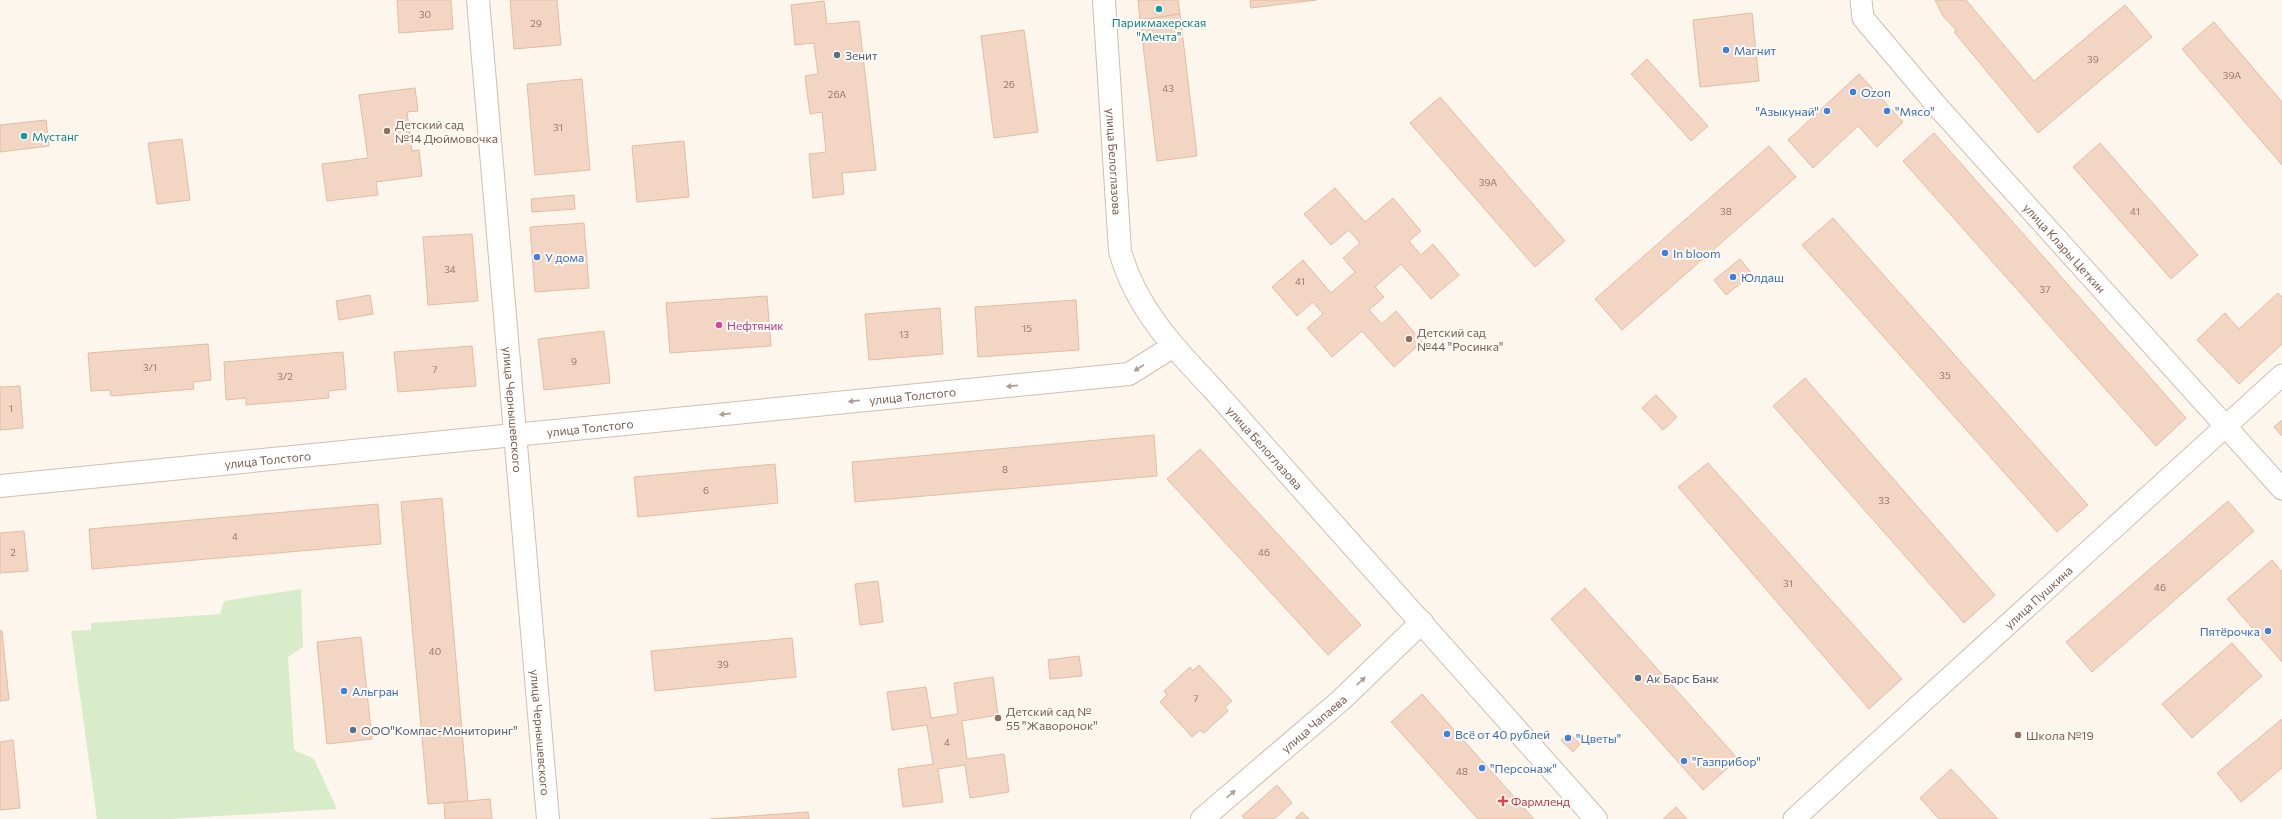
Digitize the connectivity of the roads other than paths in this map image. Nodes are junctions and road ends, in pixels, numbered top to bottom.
1 (478, 0) edge
2 (1104, 0) edge
3 (1861, 0) edge
4 (1172, 347) junction
5 (2282, 375) edge
6 (2225, 425) junction
7 (515, 435) junction
8 (0, 486) edge
9 (2282, 489) edge
10 (1422, 622) junction
11 (548, 819) edge
12 (1202, 819) edge
13 (1596, 819) edge
14 (1794, 819) edge

1 - 7 street, улица Чернышевского
2 - 4 street, улица Белоглазова
3 - 6 street, улица Клары Цеткин
4 -> 7 street, улица Толстого
4 - 10 street, улица Белоглазова
5 - 6 street, улица Пушкина
6 - 9 street, улица Клары Цеткин
6 - 14 street, улица Пушкина
7 - 8 street, улица Толстого
7 - 11 street, улица Чернышевского
12 -> 10 street, улица Чапаева
10 - 13 street, улица Белоглазова

